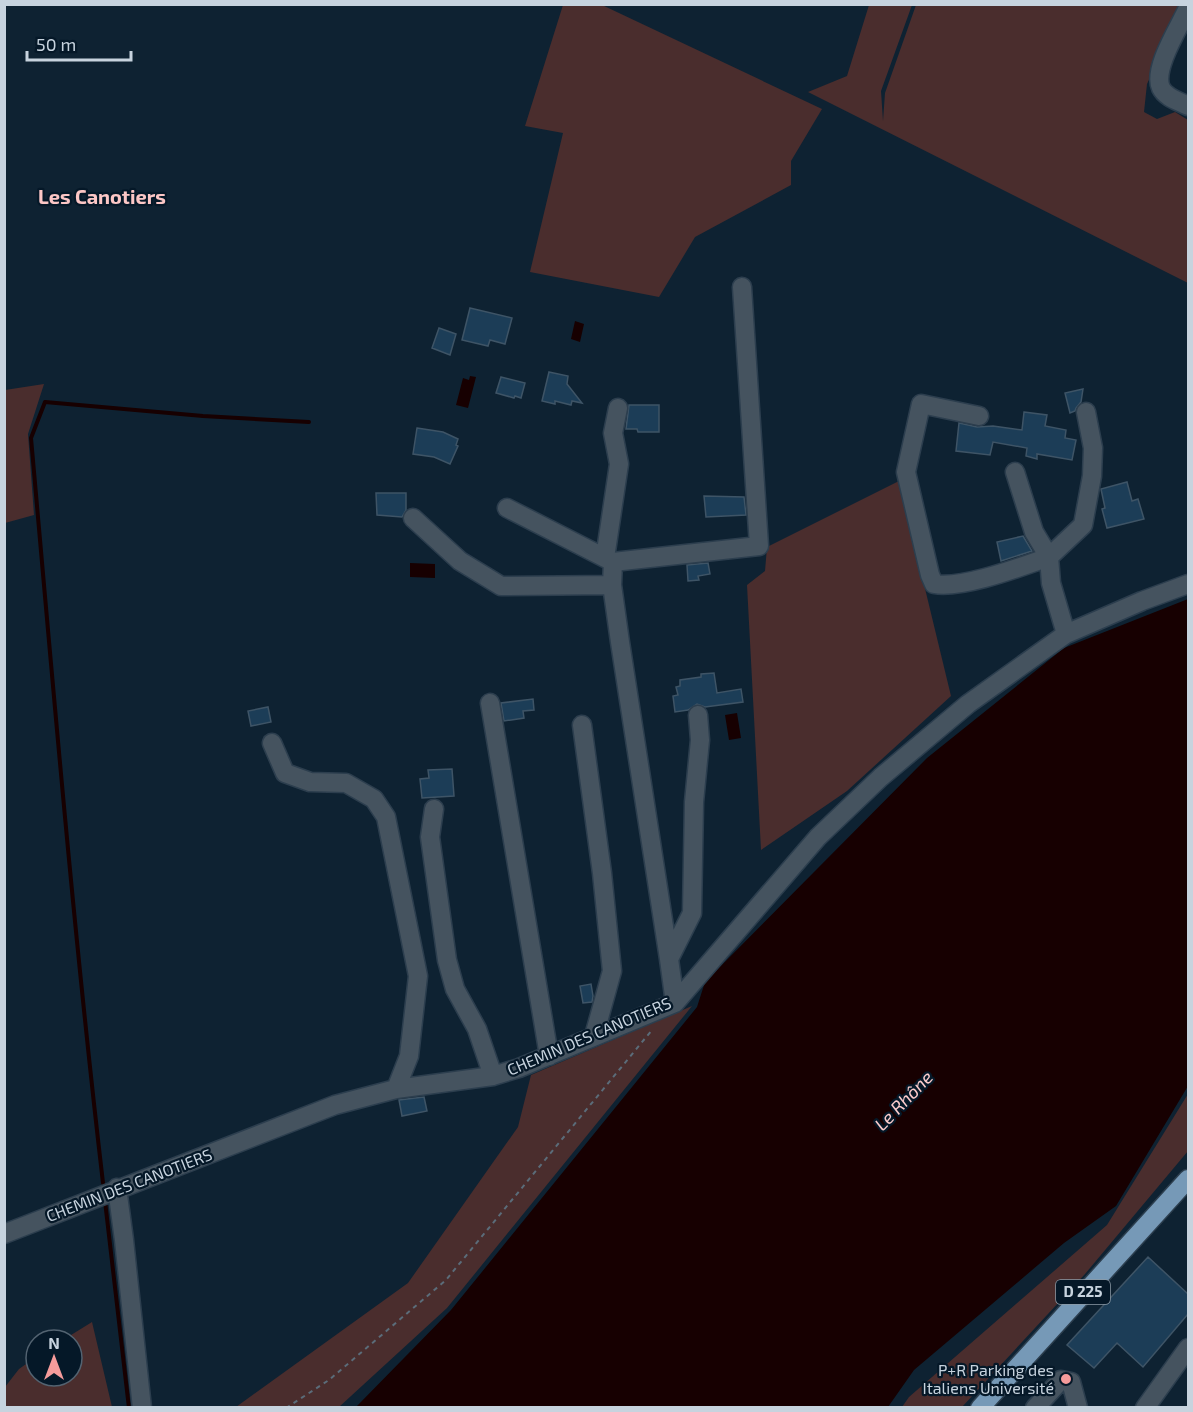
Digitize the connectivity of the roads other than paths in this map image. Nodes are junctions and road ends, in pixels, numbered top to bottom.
1 (1188, 8) edge
2 (1188, 106) edge
3 (741, 287) dead end
4 (618, 408) dead end
5 (1086, 412) dead end
6 (979, 416) dead end
7 (1015, 472) dead end
8 (507, 508) dead end
9 (413, 518) dead end
10 (1049, 557) junction
11 (609, 560) junction
12 (1188, 584) edge
13 (612, 585) junction
14 (1066, 634) junction
15 (490, 703) dead end
16 (698, 715) dead end
17 (582, 725) dead end
18 (272, 743) dead end
19 (434, 809) dead end
20 (669, 959) junction
21 (675, 1003) junction
22 (594, 1036) junction
23 (549, 1056) junction
24 (493, 1076) junction
25 (396, 1089) junction
26 (1188, 1179) edge
27 (117, 1188) junction
28 (4, 1234) edge
29 (1188, 1348) edge
30 (142, 1407) edge
31 (980, 1407) edge
32 (1035, 1407) edge
33 (1078, 1407) edge
34 (1145, 1407) edge

1 - 2 street
3 - 11 street
4 - 11 street
5 - 10 street
6 - 10 street
7 - 10 street
8 - 11 street
9 - 13 street
10 - 14 street
11 - 13 street
12 - 14 street, CHEMIN DES CANOTIERS
13 - 20 street
14 - 21 street, CHEMIN DES CANOTIERS
15 - 23 street
16 - 20 street
17 - 22 street
18 - 25 street
19 - 24 street
20 - 21 street
21 - 22 street, CHEMIN DES CANOTIERS
22 - 23 street, CHEMIN DES CANOTIERS
23 - 24 street, CHEMIN DES CANOTIERS
24 - 25 street, CHEMIN DES CANOTIERS
25 - 27 street, CHEMIN DES CANOTIERS
26 - 31 highway, D 225
27 - 28 street, CHEMIN DES CANOTIERS
27 - 30 street
29 - 34 street
32 - 33 street

